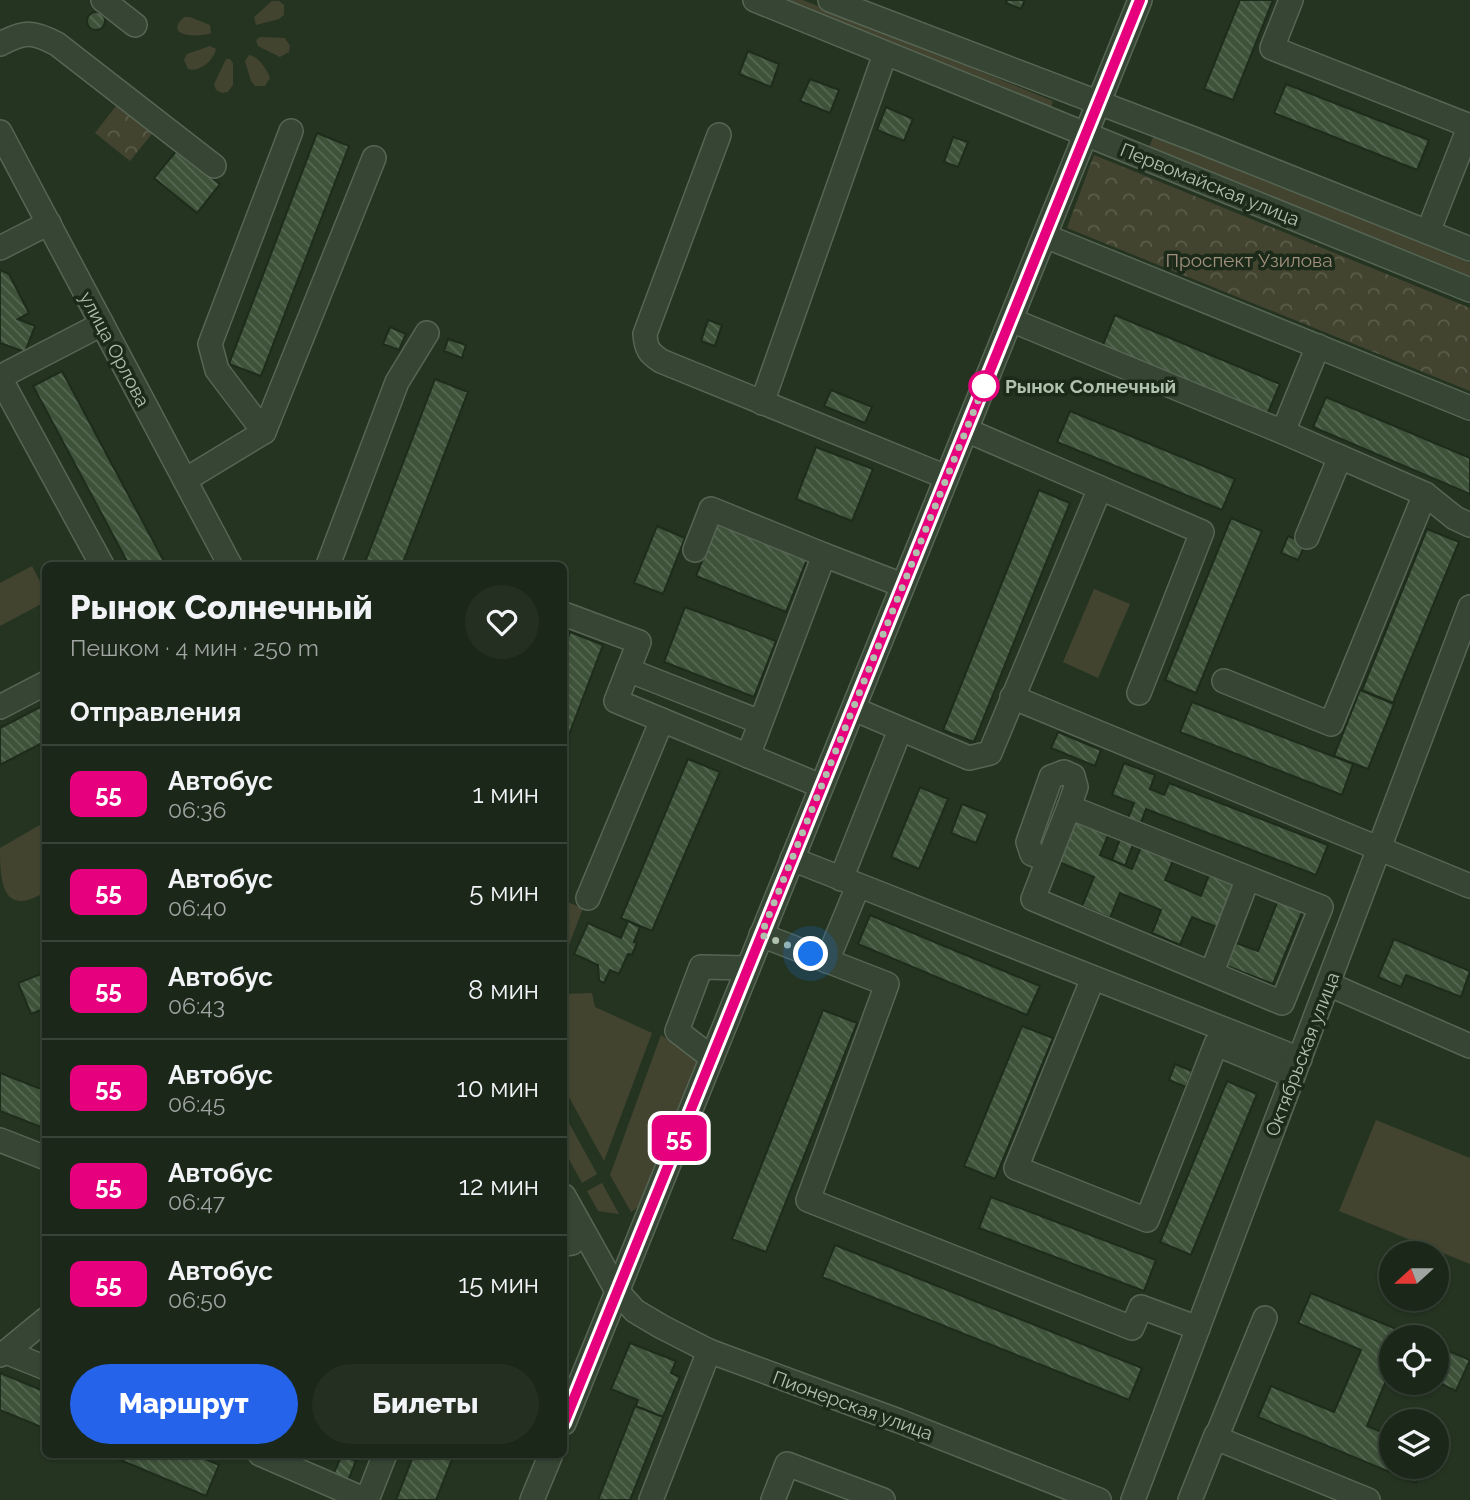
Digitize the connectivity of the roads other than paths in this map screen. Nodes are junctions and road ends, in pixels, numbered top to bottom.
1 (103, 0) edge
2 (755, 0) edge
3 (832, 0) edge
4 (1140, 0) edge
5 (1291, 0) edge
6 (135, 25) dead end
7 (0, 44) edge
8 (886, 54) junction
9 (1098, 103) junction
10 (1470, 126) edge
11 (291, 131) dead end
12 (0, 132) edge
13 (1086, 134) junction
14 (719, 135) dead end
15 (374, 158) dead end
16 (214, 166) dead end
17 (49, 223) junction
18 (1428, 232) junction
19 (1045, 236) junction
20 (0, 248) edge
21 (1470, 249) edge
22 (1470, 290) edge
23 (1011, 320) junction
24 (102, 324) junction
25 (427, 333) dead end
26 (1318, 346) junction
27 (0, 378) edge
28 (762, 403) junction
29 (1470, 408) edge
30 (966, 430) junction
31 (264, 432) junction
32 (1283, 432) junction
33 (1340, 457) junction
34 (946, 477) junction
35 (185, 480) junction
36 (1100, 488) junction
37 (1425, 494) junction
38 (1470, 525) edge
39 (1307, 537) dead end
40 (695, 550) dead end
41 (824, 555) junction
42 (100, 562) edge
43 (228, 562) edge
44 (329, 562) edge
45 (902, 585) junction
46 (1470, 607) edge
47 (567, 615) edge
48 (628, 670) junction
49 (1224, 681) dead end
50 (42, 684) edge
51 (1139, 693) dead end
52 (1012, 697) junction
53 (0, 707) edge
54 (854, 709) junction
55 (662, 720) junction
56 (760, 722) junction
57 (900, 730) junction
58 (748, 756) junction
59 (821, 786) junction
60 (1069, 807) junction
61 (1378, 850) junction
62 (792, 859) junction
63 (1048, 860) junction
64 (1248, 878) junction
65 (850, 882) junction
66 (1470, 886) edge
67 (588, 898) dead end
68 (761, 935) junction
69 (827, 961) junction
70 (748, 968) junction
71 (1212, 972) junction
72 (1093, 978) junction
73 (1328, 984) junction
74 (1282, 1003) junction
75 (1315, 1017) junction
76 (1470, 1046) edge
77 (712, 1058) junction
78 (1296, 1067) junction
79 (0, 1140) edge
80 (42, 1156) edge
81 (567, 1210) edge
82 (573, 1238) edge
83 (617, 1291) junction
84 (1265, 1318) dead end
85 (42, 1322) edge
86 (1198, 1328) junction
87 (709, 1351) junction
88 (3, 1354) edge
89 (42, 1367) edge
90 (567, 1416) edge
91 (1216, 1435) junction
92 (383, 1458) edge
93 (549, 1458) edge
94 (290, 1460) edge
95 (1324, 1484) edge
96 (367, 1500) edge
97 (532, 1500) edge
98 (651, 1500) edge
99 (773, 1500) edge
100 (883, 1500) edge
101 (1099, 1500) edge
102 (1133, 1500) edge
103 (1190, 1500) edge
104 (1368, 1500) edge

1 - 6 street
2 - 8 street, Первомайская улица
3 - 9 street, Первомайская улица
4 - 9 street
5 - 10 street
7 - 16 street
8 - 13 street, Первомайская улица
8 - 28 street
9 - 13 street
9 - 18 street, Первомайская улица
10 - 18 street
11 - 31 street
12 - 17 street, улица Орлова
13 - 19 street
13 - 22 street, Первомайская улица
14 - 28 street
15 - 31 street
17 - 20 street
17 - 24 street, улица Орлова
18 - 21 street, Первомайская улица
19 - 23 street
19 - 26 street
23 - 30 street
23 - 32 street
24 - 27 street
24 - 35 street, улица Орлова
25 - 44 street
26 - 29 street
26 - 32 street
27 - 42 street
28 - 34 street
30 - 34 street
30 - 36 street
31 - 35 street
32 - 33 street
33 - 37 street
33 - 39 street
34 - 45 street
35 - 43 street, улица Орлова
36 - 51 street
36 - 52 street
37 - 38 street
37 - 49 street
40 - 41 street
41 - 45 street
41 - 56 street
45 - 54 street
46 - 61 street, Октябрьская улица
47 - 48 street
48 - 55 street
48 - 56 street
50 - 53 street
52 - 57 street
52 - 61 street
54 - 57 street
54 - 59 street
55 - 58 street
55 - 67 street
56 - 58 street
57 - 65 street
58 - 59 street
59 - 62 street
60 - 63 street
60 - 63 street
60 - 64 street
61 - 66 street
61 - 73 street, Октябрьская улица
62 - 65 street
62 - 68 street
63 - 71 street
64 - 71 street
64 - 74 street
65 - 69 street
65 - 72 street
68 - 69 street
68 - 70 street
69 - 86 street
70 - 77 street
70 - 77 street
71 - 74 street
72 - 78 street
72 - 78 street
73 - 75 street, Октябрьская улица
73 - 76 street
74 - 75 street
75 - 78 street, Октябрьская улица
77 - 83 street
78 - 86 street, Октябрьская улица
79 - 80 street
81 - 82 street
82 - 83 street
83 - 87 street, Пионерская улица
83 - 90 street
84 - 91 street
85 - 88 street
86 - 102 street, Октябрьская улица
87 - 98 street
87 - 101 street, Пионерская улица
88 - 89 street
91 - 95 street
91 - 103 street
92 - 96 street
93 - 97 street
94 - 96 street
95 - 104 street
99 - 100 street

